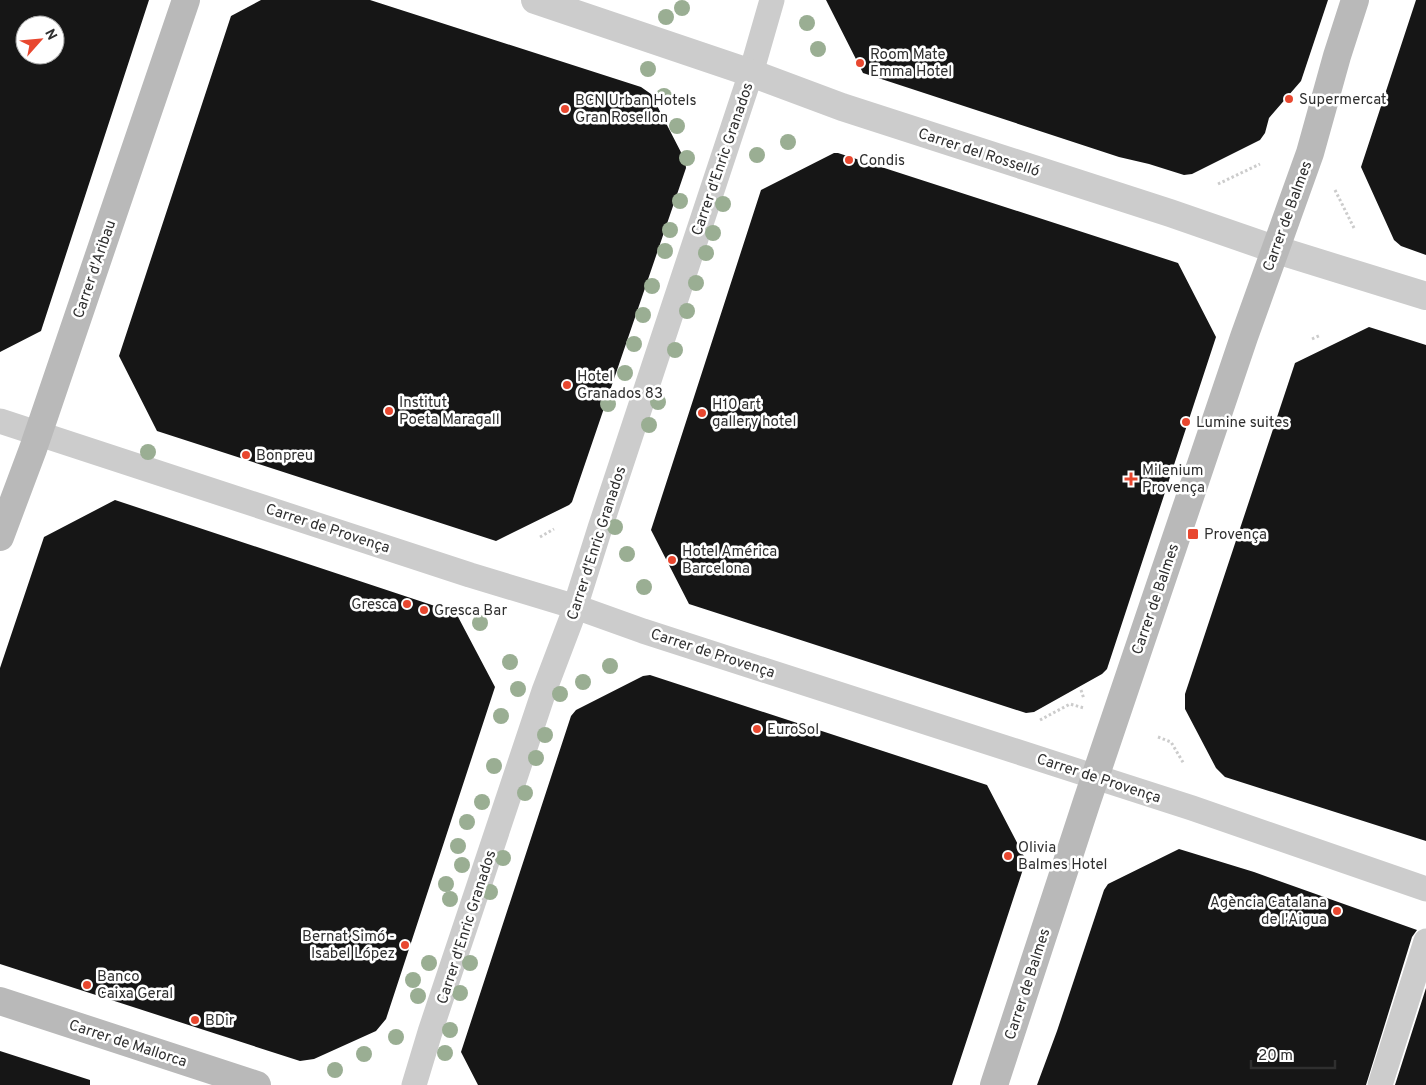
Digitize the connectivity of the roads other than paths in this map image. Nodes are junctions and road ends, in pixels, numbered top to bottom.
1 (186, 0) edge
2 (535, 0) edge
3 (772, 0) edge
4 (1355, 0) edge
5 (751, 73) junction
6 (1274, 249) junction
7 (1426, 296) edge
8 (0, 421) edge
9 (37, 433) junction
10 (0, 537) edge
11 (576, 607) junction
12 (1096, 776) junction
13 (1426, 889) edge
14 (1426, 941) edge
15 (0, 1001) edge
16 (257, 1085) edge
17 (414, 1085) edge
18 (994, 1085) edge
19 (1380, 1085) edge

1 - 9 main road, Carrer d'Aribau
2 - 5 street, Carrer del Rosselló
3 - 5 street, Carrer d'Enric Granados
4 - 6 main road, Carrer de Balmes
5 - 6 street, Carrer del Rosselló
5 - 11 street, Carrer d'Enric Granados
6 - 7 street, Carrer del Rosselló
6 - 12 main road, Carrer de Balmes
8 - 9 street, Carrer de Provença
9 - 10 main road, Carrer d'Aribau
9 - 11 street, Carrer de Provença
11 - 12 street, Carrer de Provença
11 - 17 street, Carrer d'Enric Granados
12 - 13 street, Carrer de Provença
12 - 18 main road, Carrer de Balmes
14 - 19 street
15 - 16 main road, Carrer de Mallorca

